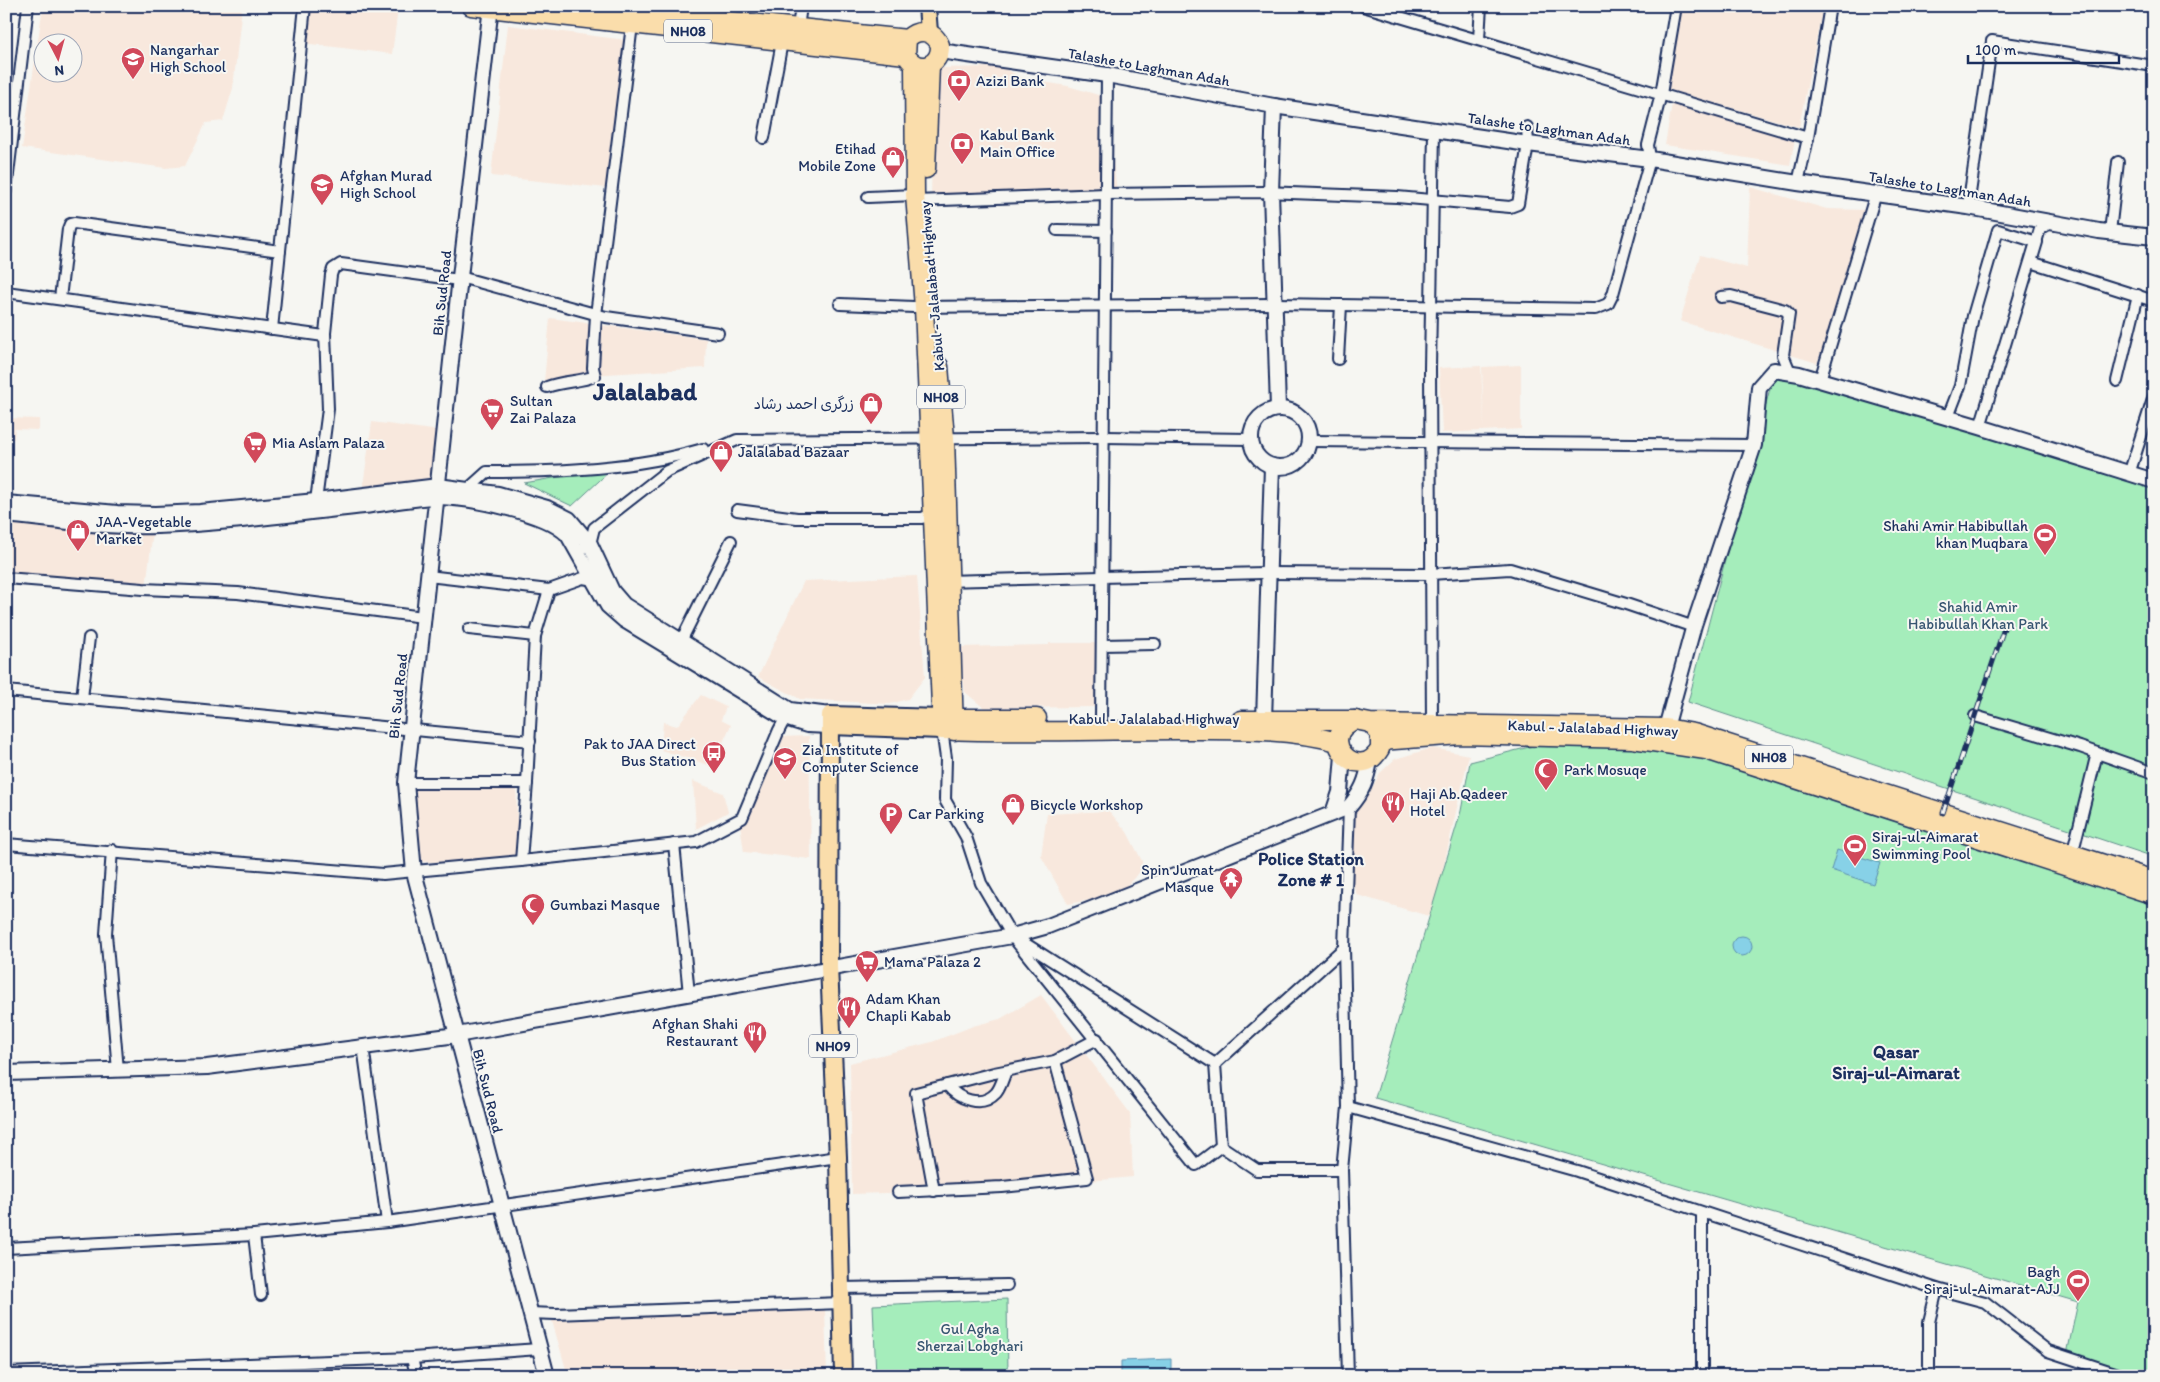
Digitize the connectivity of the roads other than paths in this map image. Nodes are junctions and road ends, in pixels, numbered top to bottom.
1 (28, 6) edge
2 (305, 6) edge
3 (471, 6) edge
4 (584, 6) edge
5 (801, 6) edge
6 (927, 6) edge
7 (1363, 6) edge
8 (1481, 6) edge
9 (1676, 6) edge
10 (1830, 6) edge
11 (491, 7) edge
12 (632, 25) junction
13 (798, 28) junction
14 (929, 32) joint
15 (1479, 39) junction
16 (782, 42) junction
17 (919, 55) junction
18 (2154, 66) edge
19 (1107, 75) junction
20 (1661, 94) junction
21 (1274, 106) junction
22 (1528, 127) dead end
23 (1434, 130) junction
24 (764, 138) dead end
25 (1808, 138) junction
26 (1528, 144) junction
27 (1650, 159) junction
28 (2118, 162) dead end
29 (1798, 183) junction
30 (6, 192) edge
31 (1271, 192) junction
32 (1876, 193) junction
33 (1106, 194) junction
34 (868, 196) dead end
35 (918, 199) junction
36 (1434, 201) junction
37 (1968, 207) junction
38 (2052, 222) junction
39 (1057, 230) dead end
40 (1106, 231) junction
41 (2110, 232) junction
42 (2154, 237) edge
43 (280, 251) junction
44 (2031, 262) junction
45 (460, 277) junction
46 (6, 292) edge
47 (2138, 295) junction
48 (1721, 297) dead end
49 (60, 299) junction
50 (2154, 301) edge
51 (840, 304) dead end
52 (1105, 304) junction
53 (1275, 304) junction
54 (1341, 304) junction
55 (929, 306) junction
56 (1431, 307) junction
57 (596, 315) junction
58 (272, 329) junction
59 (325, 333) junction
60 (718, 333) dead end
61 (1338, 359) dead end
62 (1774, 370) junction
63 (1820, 380) junction
64 (2116, 381) dead end
65 (547, 387) dead end
66 (2154, 396) edge
67 (1278, 408) junction
68 (1948, 417) junction
69 (1980, 426) junction
70 (1104, 437) junction
71 (938, 438) junction
72 (1250, 439) junction
73 (737, 440) junction
74 (1309, 441) junction
75 (1431, 441) junction
76 (1754, 445) junction
77 (1272, 466) junction
78 (2129, 474) junction
79 (2154, 481) edge
80 (467, 490) junction
81 (437, 492) junction
82 (316, 501) junction
83 (6, 503) edge
84 (737, 510) dead end
85 (934, 513) junction
86 (6, 516) edge
87 (731, 541) dead end
88 (585, 548) junction
89 (1268, 574) junction
90 (1430, 574) junction
91 (428, 576) junction
92 (1102, 576) junction
93 (6, 578) edge
94 (594, 580) junction
95 (943, 581) junction
96 (549, 590) junction
97 (423, 616) junction
98 (1694, 625) junction
99 (469, 629) dead end
100 (535, 636) junction
101 (89, 638) dead end
102 (681, 641) junction
103 (1154, 644) dead end
104 (1102, 645) junction
105 (6, 691) edge
106 (82, 698) junction
107 (787, 714) junction
108 (1975, 716) dead end
109 (1101, 719) junction
110 (1264, 720) junction
111 (830, 721) junction
112 (1363, 722) junction
113 (1432, 723) junction
114 (948, 724) junction
115 (1666, 728) junction
116 (411, 731) junction
117 (530, 741) junction
118 (1381, 741) junction
119 (1340, 748) junction
120 (2097, 754) junction
121 (1370, 760) junction
122 (2154, 773) edge
123 (406, 783) junction
124 (527, 783) junction
125 (1349, 807) junction
126 (1333, 813) junction
127 (2075, 843) dead end
128 (6, 844) edge
129 (674, 844) junction
130 (112, 850) junction
131 (522, 862) junction
132 (414, 872) junction
133 (2154, 880) edge
134 (2154, 895) edge
135 (1012, 936) junction
136 (1344, 948) junction
137 (829, 967) junction
138 (689, 994) junction
139 (457, 1035) junction
140 (1097, 1039) junction
141 (363, 1046) junction
142 (1055, 1061) junction
143 (1214, 1064) junction
144 (118, 1070) junction
145 (1006, 1071) junction
146 (6, 1073) edge
147 (947, 1085) junction
148 (1348, 1106) junction
149 (1222, 1146) junction
150 (838, 1157) junction
151 (1342, 1170) junction
152 (934, 1191) junction
153 (898, 1192) dead end
154 (500, 1204) junction
155 (1702, 1213) junction
156 (387, 1222) junction
157 (254, 1235) junction
158 (6, 1248) edge
159 (1007, 1285) dead end
160 (1937, 1290) junction
161 (261, 1295) dead end
162 (841, 1296) junction
163 (529, 1313) junction
164 (539, 1349) junction
165 (412, 1358) junction
166 (6, 1373) edge
167 (416, 1376) edge
168 (547, 1376) edge
169 (843, 1376) edge
170 (1348, 1376) edge
171 (1702, 1376) edge
172 (1929, 1376) edge
173 (2124, 1376) edge

1 - 30 street
2 - 43 street
3 - 11 highway, NH08
4 - 13 highway, NH08
5 - 13 street
6 - 14 main road
7 - 15 street
8 - 15 street
9 - 20 street
10 - 25 street
11 - 12 highway, NH08
11 - 45 main road, Bih Sud Road
12 - 16 highway, NH08
12 - 57 street
13 - 17 highway, NH08
14 - 17 highway, NH08
15 - 20 street
16 - 17 highway, NH08
16 - 24 street
17 - 19 main road, Talashe to Laghman Adah
17 - 35 highway, Kabul - Jalalabad Highway / NH08
18 - 37 street
19 - 21 main road, Talashe to Laghman Adah
19 - 33 street
20 - 25 street
20 - 27 street
21 - 23 main road, Talashe to Laghman Adah
21 - 31 main road
22 - 26 street
23 - 26 main road, Talashe to Laghman Adah
23 - 36 street
25 - 29 street
26 - 27 main road, Talashe to Laghman Adah
26 - 36 street
27 - 29 main road, Talashe to Laghman Adah
27 - 56 street
28 - 41 street
29 - 32 main road, Talashe to Laghman Adah
31 - 33 street
31 - 36 street
31 - 53 main road
32 - 37 main road, Talashe to Laghman Adah
32 - 63 street
33 - 35 street
33 - 40 street
34 - 35 street
35 - 55 highway, Kabul - Jalalabad Highway / NH08
36 - 56 street
37 - 38 main road, Talashe to Laghman Adah
38 - 41 main road, Talashe to Laghman Adah
38 - 44 street
39 - 40 street
40 - 52 street
41 - 42 main road, Talashe to Laghman Adah
43 - 49 street
43 - 58 street
44 - 47 street
44 - 68 street
44 - 69 street
45 - 57 street
45 - 59 street
45 - 81 main road, Bih Sud Road
46 - 49 street
47 - 50 street
47 - 64 street
48 - 62 street
49 - 58 street
51 - 55 street
52 - 53 street
52 - 55 street
52 - 70 street
53 - 54 street
53 - 67 main road
54 - 56 street
54 - 61 street
55 - 71 highway, Kabul - Jalalabad Highway / NH08
56 - 75 street
57 - 60 street
57 - 65 street
58 - 59 street
59 - 82 street
62 - 63 main road
62 - 76 main road
63 - 68 main road
66 - 78 street
67 - 72 main road
67 - 74 main road
68 - 69 main road
69 - 78 main road
70 - 71 street
70 - 72 street
70 - 92 street
71 - 73 street
71 - 85 highway, Kabul - Jalalabad Highway / NH08
71 - 95 highway, Kabul - Jalalabad Highway / NH08
72 - 77 main road
73 - 80 street
73 - 88 street
74 - 75 street
74 - 77 main road
75 - 76 street
75 - 90 street
76 - 98 main road
77 - 89 main road
78 - 79 main road
80 - 81 main road
80 - 88 main road
81 - 82 main road
81 - 86 main road
81 - 88 main road
81 - 91 main road, Bih Sud Road
82 - 83 main road
84 - 85 street
85 - 95 highway, Kabul - Jalalabad Highway / NH08
87 - 102 street
88 - 94 main road
88 - 102 main road
89 - 90 street
89 - 92 street
89 - 110 main road
90 - 98 street
90 - 113 street
91 - 96 street
91 - 97 main road, Bih Sud Road
92 - 95 street
92 - 104 street
93 - 97 street
94 - 96 street
94 - 107 main road
95 - 114 highway, Kabul - Jalalabad Highway / NH08
96 - 100 street
97 - 116 main road, Bih Sud Road
98 - 115 main road
99 - 100 street
100 - 117 street
101 - 106 street
102 - 107 main road
103 - 104 street
104 - 109 street
105 - 106 street
106 - 116 street
107 - 111 main road
107 - 129 street
108 - 120 street
109 - 110 highway, Kabul - Jalalabad Highway / NH08
109 - 114 highway, Kabul - Jalalabad Highway / NH08
110 - 112 highway, Kabul - Jalalabad Highway / NH08
111 - 114 main road
111 - 137 main road, NH09
112 - 113 highway, Kabul - Jalalabad Highway / NH08
112 - 118 highway
112 - 119 highway
113 - 115 highway, Kabul - Jalalabad Highway / NH08
114 - 119 highway, Kabul - Jalalabad Highway
114 - 135 street
115 - 133 highway, Kabul - Jalalabad Highway / NH08
116 - 117 street
116 - 123 main road, Bih Sud Road
117 - 124 street
118 - 121 highway
118 - 134 highway, Kabul - Jalalabad Highway / NH08
119 - 121 highway
119 - 126 main road
120 - 122 street
120 - 127 street
121 - 125 main road
123 - 124 street
123 - 132 main road, Bih Sud Road
124 - 131 street
125 - 126 main road
125 - 136 street
126 - 135 main road
128 - 130 street
129 - 131 street
129 - 138 street
130 - 132 street
130 - 144 street
131 - 132 street
132 - 139 main road, Bih Sud Road
135 - 137 main road
135 - 140 street
135 - 143 street
136 - 143 street
136 - 148 street
137 - 138 main road
137 - 150 main road, NH09
138 - 139 main road
139 - 141 main road
139 - 154 main road, Bih Sud Road
140 - 142 street
140 - 149 street
141 - 144 main road
141 - 156 street
142 - 145 street
142 - 152 street
143 - 149 street
144 - 146 main road
145 - 147 street
145 - 147 street
147 - 152 street
148 - 151 street
148 - 155 street
149 - 151 street
150 - 154 street
150 - 162 main road, NH09
151 - 170 street
152 - 153 street
154 - 156 street
154 - 163 main road, Bih Sud Road
155 - 160 street
155 - 171 street
156 - 157 street
157 - 158 street
157 - 161 street
159 - 162 street
160 - 172 street
160 - 173 street
162 - 163 street
162 - 169 main road, NH09
163 - 164 main road, Bih Sud Road
164 - 165 street
164 - 168 main road, Bih Sud Road
165 - 166 street
165 - 167 street

